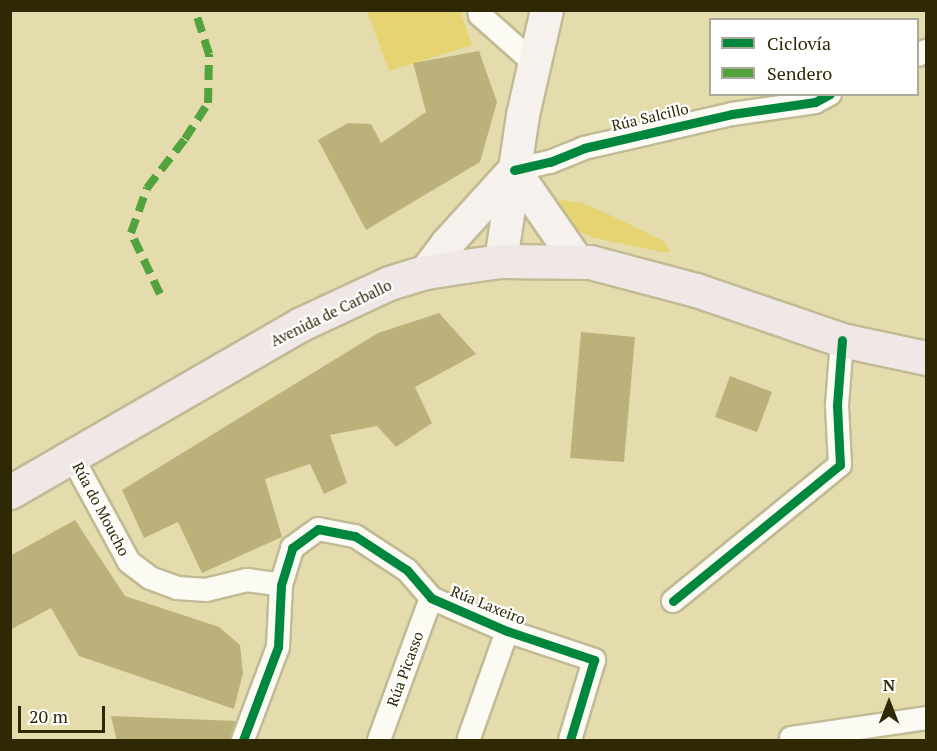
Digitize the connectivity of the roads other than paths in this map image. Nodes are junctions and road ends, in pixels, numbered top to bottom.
1 (479, 10) edge
2 (547, 10) edge
3 (534, 63) junction
4 (826, 96) edge
5 (514, 170) junction
6 (501, 261) junction
7 (577, 261) junction
8 (426, 272) junction
9 (842, 340) junction
10 (927, 357) edge
11 (72, 457) junction
12 (10, 492) edge
13 (281, 585) junction
14 (431, 598) junction
15 (674, 601) dead end
16 (507, 631) junction
17 (927, 718) edge
18 (469, 738) dead end
19 (791, 738) dead end
20 (243, 741) edge
21 (379, 741) edge
22 (570, 741) edge

1 - 3 street
2 - 3 street
3 - 5 street
4 - 5 street, Rúa Salcillo
5 - 6 street
5 - 7 street
5 - 8 street
6 - 7 main road, Avenida de Carballo
6 - 8 main road, Avenida de Carballo
7 - 9 main road, Avenida de Carballo
8 - 11 main road, Avenida de Carballo
9 - 10 main road, Avenida de Carballo
9 - 15 street
11 - 12 main road, Avenida de Carballo
11 - 13 street, Rúa do Moucho
13 - 14 street, Rúa Laxeiro
13 - 20 street
14 - 16 street, Rúa Laxeiro
14 - 21 street, Rúa Picasso
16 - 18 street
16 - 22 street, Rúa Laxeiro
17 - 19 street

